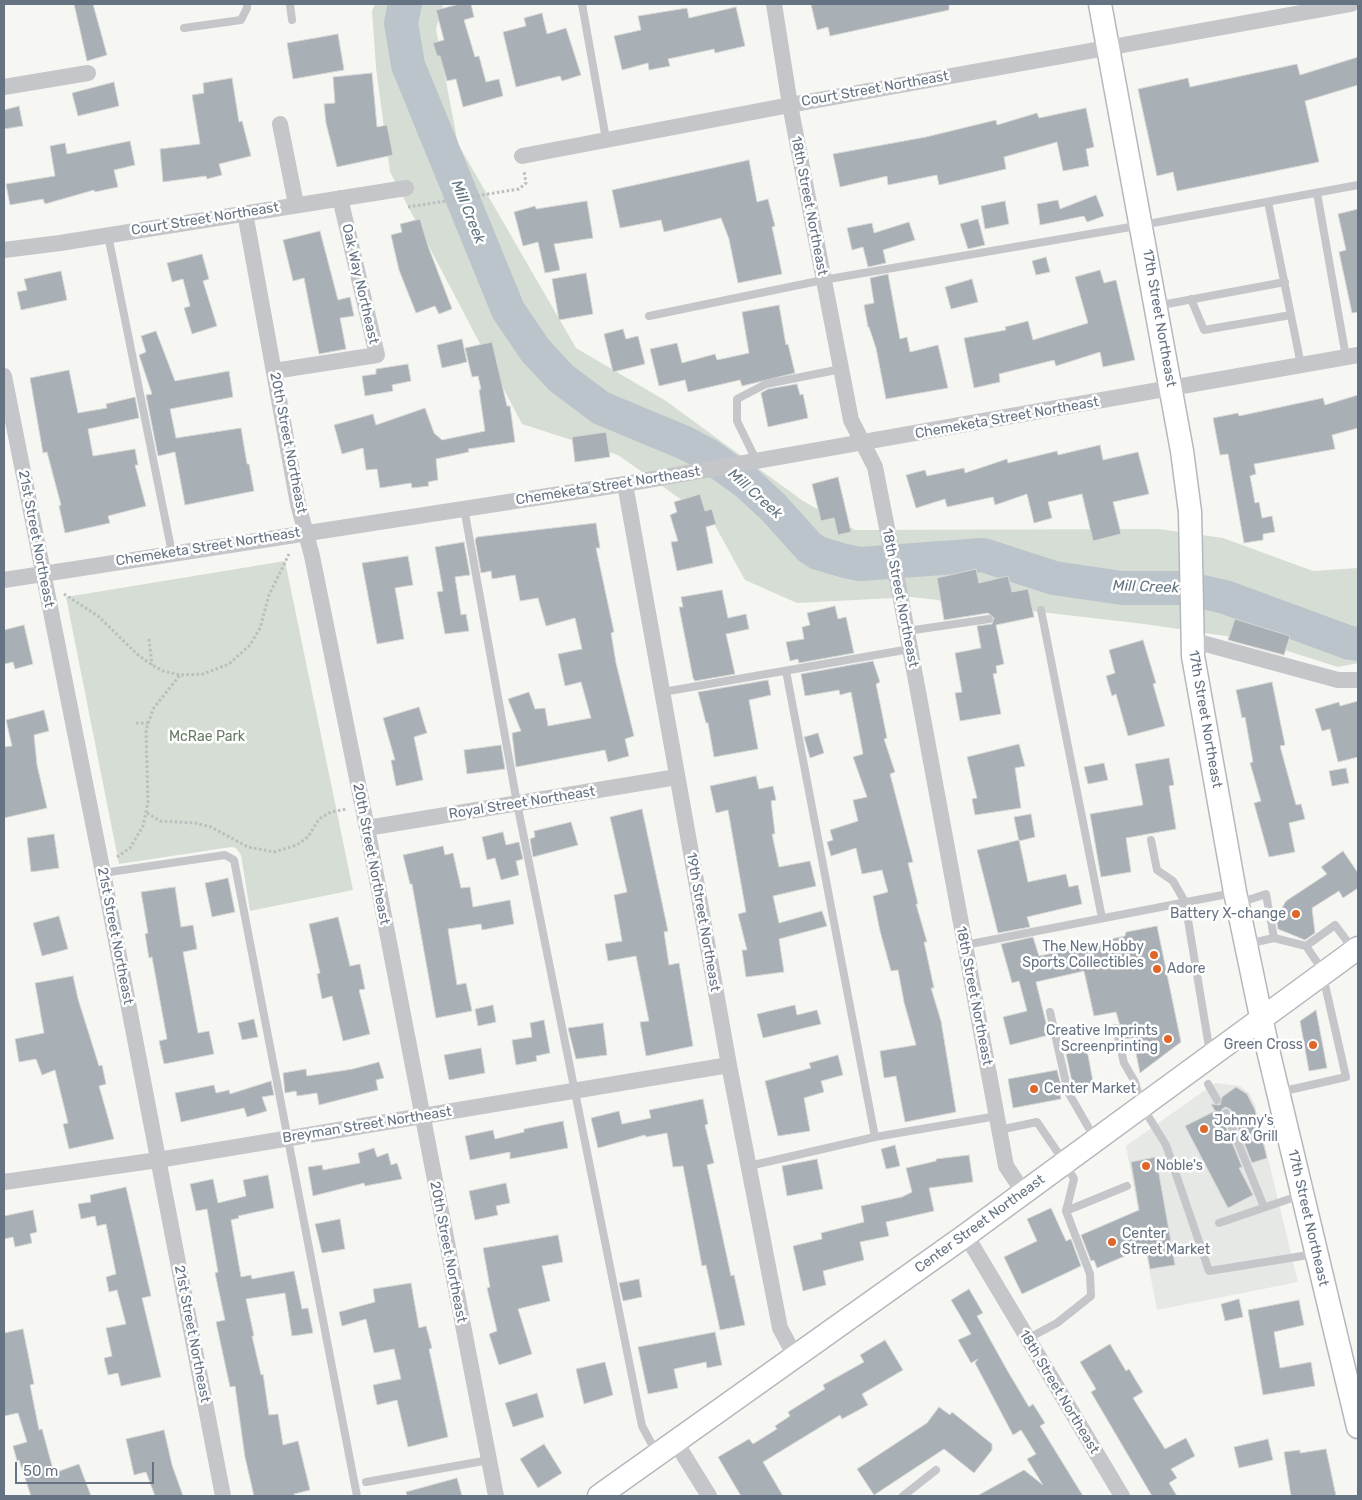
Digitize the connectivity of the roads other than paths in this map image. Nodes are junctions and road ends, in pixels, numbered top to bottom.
1 (247, 4) edge
2 (290, 4) edge
3 (582, 4) edge
4 (774, 4) edge
5 (1100, 4) edge
6 (1351, 4) edge
7 (292, 20) dead end
8 (184, 28) dead end
9 (1108, 47) junction
10 (88, 73) dead end
11 (4, 87) edge
12 (790, 105) junction
13 (280, 124) dead end
14 (606, 139) junction
15 (522, 156) road end
16 (1358, 185) edge
17 (406, 188) dead end
18 (1317, 193) junction
19 (340, 198) junction
20 (1268, 202) junction
21 (296, 204) junction
22 (245, 212) junction
23 (1142, 225) junction
24 (108, 235) junction
25 (4, 250) edge
26 (823, 280) junction
27 (1284, 282) junction
28 (1191, 299) junction
29 (1156, 306) junction
30 (1291, 315) junction
31 (649, 316) dead end
32 (1352, 356) edge
33 (1301, 365) junction
34 (841, 369) junction
35 (274, 371) junction
36 (4, 376) edge
37 (1172, 388) junction
38 (864, 444) junction
39 (754, 462) junction
40 (625, 484) junction
41 (464, 508) junction
42 (306, 532) junction
43 (172, 553) junction
44 (44, 578) junction
45 (4, 580) edge
46 (1042, 610) dead end
47 (989, 619) dead end
48 (906, 631) junction
49 (1191, 640) junction
50 (910, 649) junction
51 (786, 671) junction
52 (1358, 680) edge
53 (663, 692) junction
54 (677, 777) junction
55 (517, 804) junction
56 (367, 828) junction
57 (1151, 840) dead end
58 (104, 873) junction
59 (1236, 898) junction
60 (1185, 902) junction
61 (1102, 918) junction
62 (1274, 938) junction
63 (1245, 944) junction
64 (965, 945) junction
65 (1306, 946) junction
66 (1356, 950) edge
67 (1323, 974) junction
68 (1050, 1012) dead end
69 (1261, 1018) junction
70 (1116, 1028) dead end
71 (1211, 1055) junction
72 (729, 1066) junction
73 (1208, 1084) dead end
74 (575, 1090) junction
75 (1278, 1092) junction
76 (1218, 1100) dead end
77 (1142, 1106) junction
78 (1226, 1113) dead end
79 (421, 1117) junction
80 (998, 1123) junction
81 (875, 1137) junction
82 (288, 1138) junction
83 (1095, 1139) junction
84 (158, 1160) junction
85 (1065, 1162) junction
86 (749, 1166) junction
87 (4, 1182) edge
88 (1128, 1186) dead end
89 (1024, 1193) junction
90 (1302, 1195) junction
91 (1264, 1207) junction
92 (1066, 1211) junction
93 (1219, 1223) dead end
94 (966, 1236) junction
95 (1317, 1253) junction
96 (1027, 1339) junction
97 (795, 1356) junction
98 (1358, 1427) edge
99 (666, 1447) junction
100 (488, 1460) junction
101 (936, 1470) dead end
102 (366, 1482) dead end
103 (223, 1496) edge
104 (357, 1496) edge
105 (496, 1496) edge
106 (599, 1496) edge
107 (708, 1496) edge
108 (903, 1496) edge
109 (1122, 1496) edge

1 - 8 lane
2 - 7 lane
3 - 14 lane
4 - 12 street, 18th Street Northeast
5 - 9 main road, 17th Street Northeast
6 - 9 street, Court Street Northeast
9 - 12 street, Court Street Northeast
9 - 23 main road, 17th Street Northeast
10 - 11 street
12 - 14 street, Court Street Northeast
12 - 26 street, 18th Street Northeast
13 - 21 street
14 - 15 street, Court Street Northeast
16 - 18 lane
17 - 19 street, Court Street Northeast
18 - 20 lane
18 - 32 lane
19 - 21 street, Court Street Northeast
19 - 35 street, Oak Way Northeast
20 - 23 lane
20 - 27 lane
21 - 22 street, Court Street Northeast
22 - 24 street, Court Street Northeast
22 - 35 street, 20th Street Northeast
23 - 26 lane
23 - 29 main road, 17th Street Northeast
24 - 25 street, Court Street Northeast
24 - 43 lane
26 - 31 lane
26 - 34 street, 18th Street Northeast
27 - 28 lane
27 - 30 lane
28 - 29 lane
28 - 30 lane
29 - 37 main road, 17th Street Northeast
30 - 33 lane
32 - 33 street, Chemeketa Street Northeast
33 - 37 street, Chemeketa Street Northeast
34 - 38 street, 18th Street Northeast
34 - 39 lane
35 - 42 street, 20th Street Northeast
36 - 44 street, 21st Street Northeast
37 - 38 street, Chemeketa Street Northeast
37 - 49 main road, 17th Street Northeast
38 - 39 street, Chemeketa Street Northeast
38 - 48 street, 18th Street Northeast
39 - 40 street, Chemeketa Street Northeast
40 - 41 street, Chemeketa Street Northeast
40 - 53 street, 19th Street Northeast
41 - 42 street, Chemeketa Street Northeast
41 - 55 lane
42 - 43 street, Chemeketa Street Northeast
42 - 56 street, 20th Street Northeast
43 - 44 street, Chemeketa Street Northeast
44 - 45 street, Chemeketa Street Northeast
44 - 58 street, 21st Street Northeast
46 - 61 lane
47 - 48 lane
48 - 50 street, 18th Street Northeast
49 - 52 street
49 - 59 main road, 17th Street Northeast
50 - 51 lane
50 - 64 street, 18th Street Northeast
51 - 53 lane
51 - 81 lane
53 - 54 street, 19th Street Northeast
54 - 55 street, Royal Street Northeast
54 - 72 street, 19th Street Northeast
55 - 56 street, Royal Street Northeast
55 - 74 lane
56 - 79 street, 20th Street Northeast
57 - 60 lane
58 - 82 lane
58 - 84 street, 21st Street Northeast
59 - 60 lane
59 - 62 lane
59 - 63 main road, 17th Street Northeast
60 - 61 lane
60 - 71 lane
61 - 64 lane
62 - 63 lane
62 - 65 lane
63 - 69 main road, 17th Street Northeast
64 - 80 street, 18th Street Northeast
65 - 66 lane
65 - 67 lane
66 - 67 main road, Center Street Northeast
67 - 69 main road, Center Street Northeast
67 - 75 lane
68 - 83 lane
69 - 71 main road, Center Street Northeast
69 - 75 main road, 17th Street Northeast
70 - 77 lane
71 - 77 main road, Center Street Northeast
72 - 74 street, Breyman Street Northeast
72 - 86 street, 19th Street Northeast
73 - 76 lane
74 - 79 street, Breyman Street Northeast
74 - 99 lane
75 - 90 main road, 17th Street Northeast
77 - 83 main road, Center Street Northeast
77 - 95 lane
78 - 91 lane
79 - 82 street, Breyman Street Northeast
79 - 100 street, 20th Street Northeast
80 - 81 lane
80 - 85 lane
80 - 89 street, 18th Street Northeast
81 - 86 lane
82 - 84 street, Breyman Street Northeast
82 - 104 lane
83 - 85 main road, Center Street Northeast
84 - 87 street, Breyman Street Northeast
84 - 103 street, 21st Street Northeast
85 - 89 main road, Center Street Northeast
85 - 92 lane
86 - 97 street, 19th Street Northeast
88 - 92 lane
89 - 94 main road, Center Street Northeast
90 - 91 lane
90 - 95 main road, 17th Street Northeast
91 - 93 lane
92 - 96 lane
94 - 96 street, 18th Street Northeast
94 - 97 main road, Center Street Northeast
95 - 98 main road, 17th Street Northeast
96 - 109 street, 18th Street Northeast
97 - 99 main road, Center Street Northeast
99 - 106 main road, Center Street Northeast
99 - 107 street
100 - 102 lane
100 - 105 street, 20th Street Northeast
101 - 108 lane

